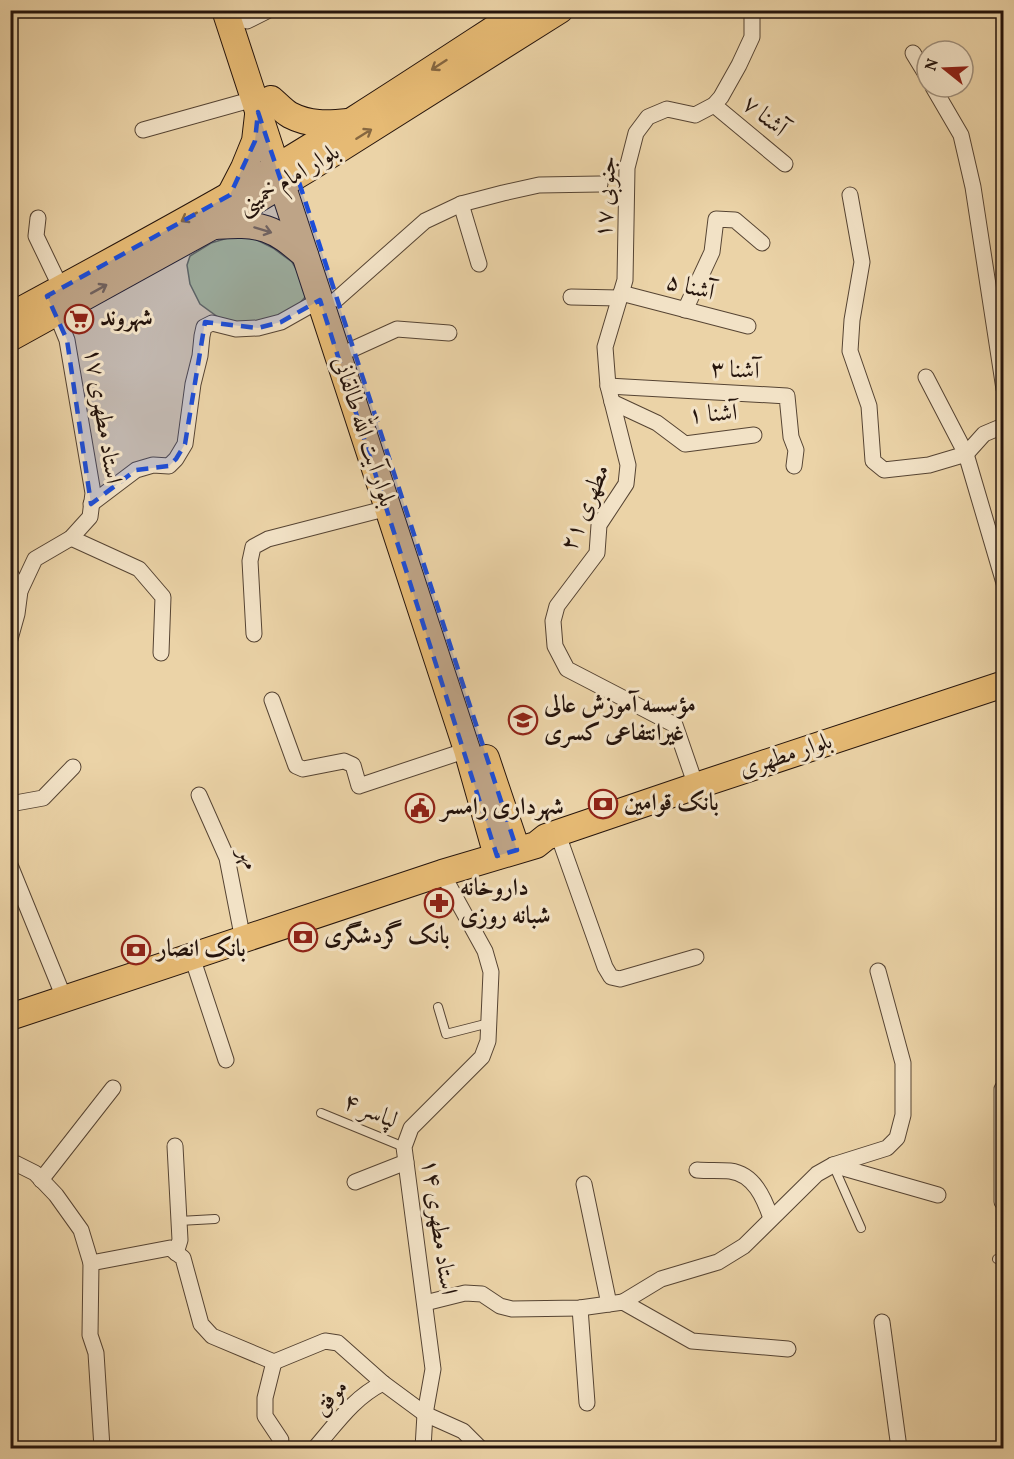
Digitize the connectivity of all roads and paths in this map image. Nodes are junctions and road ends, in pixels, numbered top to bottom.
1 (523, 10) edge
2 (560, 10) edge
3 (752, 10) edge
4 (246, 13) edge
5 (477, 52) junction
6 (913, 52) dead end
7 (915, 55) edge
8 (940, 99) edge
9 (261, 103) junction
10 (714, 105) junction
11 (351, 121) junction
12 (143, 130) dead end
13 (785, 164) dead end
14 (286, 171) junction
15 (600, 184) dead end
16 (230, 195) junction
17 (850, 195) dead end
18 (461, 204) junction
19 (38, 218) dead end
20 (213, 226) junction
21 (762, 243) dead end
22 (305, 255) junction
23 (479, 264) dead end
24 (621, 290) junction
25 (571, 297) dead end
26 (55, 299) junction
27 (328, 300) junction
28 (685, 310) junction
29 (10, 316) edge
30 (748, 326) dead end
31 (449, 333) dead end
32 (10, 338) edge
33 (353, 348) junction
34 (926, 376) dead end
35 (608, 386) junction
36 (1004, 389) edge
37 (612, 402) junction
38 (362, 403) junction
39 (1004, 423) edge
40 (754, 435) dead end
41 (966, 454) junction
42 (794, 466) dead end
43 (92, 504) junction
44 (388, 508) junction
45 (71, 538) junction
46 (10, 573) edge
47 (1004, 583) edge
48 (20, 591) junction
49 (254, 634) dead end
50 (11, 636) edge
51 (161, 653) dead end
52 (1004, 684) edge
53 (1004, 695) edge
54 (272, 700) dead end
55 (467, 750) junction
56 (73, 767) dead end
57 (696, 786) junction
58 (199, 795) dead end
59 (10, 804) edge
60 (604, 823) junction
61 (528, 848) junction
62 (10, 865) edge
63 (442, 873) junction
64 (243, 940) junction
65 (192, 957) junction
66 (696, 957) dead end
67 (878, 971) dead end
68 (65, 1000) junction
69 (438, 1007) dead end
70 (10, 1017) edge
71 (489, 1023) junction
72 (226, 1060) dead end
73 (1004, 1086) edge
74 (113, 1088) dead end
75 (321, 1113) dead end
76 (175, 1146) dead end
77 (405, 1155) junction
78 (10, 1163) edge
79 (833, 1165) junction
80 (697, 1170) dead end
81 (41, 1179) junction
82 (355, 1182) dead end
83 (584, 1184) dead end
84 (938, 1196) dead end
85 (1002, 1202) dead end
86 (771, 1218) junction
87 (215, 1219) dead end
88 (179, 1221) junction
89 (861, 1228) dead end
90 (176, 1253) junction
91 (91, 1263) junction
92 (425, 1303) junction
93 (616, 1303) junction
94 (580, 1308) junction
95 (882, 1322) dead end
96 (788, 1349) dead end
97 (274, 1362) junction
98 (383, 1383) junction
99 (587, 1404) dead end
100 (425, 1414) junction
101 (281, 1440) dead end
102 (102, 1449) edge
103 (315, 1449) edge
104 (423, 1449) edge
105 (480, 1449) edge
106 (898, 1449) edge

1 - 5 main road, بلوار امام خمینی
2 - 5 main road, بلوار امام خمینی
3 - 10 street
4 - 9 main road, بلوار آیت الله طالقانی
5 -> 11 main road, بلوار امام خمینی
14 -> 5 main road, بلوار امام خمینی
6 - 7 street
8 - 36 street
9 - 11 main road
9 - 12 street
9 - 14 main road, بلوار آیت الله طالقانی
9 - 16 main road
10 - 13 street, آشنا ۷
10 - 24 street, جنوبی ۱۷
11 - 14 main road, بلوار امام خمینی
14 - 16 main road, بلوار امام خمینی
14 - 20 main road, بلوار امام خمینی
14 - 22 main road, بلوار آیت الله طالقانی
14 - 27 main road, بلوار آیت الله طالقانی
15 - 18 street
16 -> 26 main road, بلوار امام خمینی
17 - 41 street
18 - 23 street
18 - 27 street
19 - 26 street, استاد مطهری ۱۷
20 -> 22 main road
26 -> 20 main road, بلوار امام خمینی
21 - 28 street
22 - 27 main road, بلوار آیت الله طالقانی
24 - 25 street, آشنا ۵
24 - 28 street, آشنا ۵
24 - 35 street, مطهری ۲۱
26 - 29 main road, بلوار امام خمینی
26 - 32 main road, بلوار امام خمینی
26 - 43 street, استاد مطهری ۱۷
27 - 33 main road, بلوار آیت الله طالقانی
27 - 38 main road, بلوار آیت الله طالقانی
27 - 43 street
28 - 30 street, آشنا ۵
31 - 33 street
33 - 38 main road, بلوار آیت الله طالقانی
34 - 41 street
35 - 37 street, مطهری ۲۱
35 - 42 street, آشنا ۳
37 - 40 street, آشنا ۱
37 - 57 street, مطهری ۲۱
38 - 44 main road, بلوار آیت الله طالقانی
38 - 61 main road, بلوار آیت الله طالقانی
39 - 41 street
41 - 47 street
43 - 45 street, استاد مطهری ۱۷
44 - 49 street
44 - 55 main road, بلوار آیت الله طالقانی
45 - 48 street, استاد مطهری ۱۷
45 - 51 street
46 - 48 street
48 - 50 street, استاد مطهری ۱۷
52 - 57 main road, بلوار مطهری
53 - 60 main road, بلوار مطهری
54 - 55 street
55 - 61 main road, بلوار آیت الله طالقانی
56 - 59 street
57 - 60 main road, بلوار مطهری
58 - 64 street, مهر
60 - 61 main road, بلوار مطهری
61 - 63 main road, بلوار مطهری
61 - 66 street
62 - 68 street
63 - 64 main road, بلوار مطهری
63 - 71 street, استاد مطهری ۱۴
64 - 65 main road, بلوار مطهری
65 - 68 main road, بلوار مطهری
65 - 72 street
67 - 79 street
68 - 70 main road, بلوار مطهری
69 - 71 lane
71 - 77 street, استاد مطهری ۱۴
73 - 85 street
74 - 81 street
75 - 77 lane, لپاسر ۴
76 - 88 street
77 - 82 street
77 - 92 street, استاد مطهری ۱۴
78 - 81 street
79 - 84 street
79 - 86 street
79 - 89 lane
80 - 86 street
81 - 91 street
83 - 93 street
86 - 93 street
87 - 88 lane
88 - 90 street
90 - 91 street
90 - 97 street
91 - 102 street
92 - 94 street
92 - 100 street, استاد مطهری ۱۴
93 - 94 street
93 - 96 street
94 - 99 street
95 - 106 street
97 - 98 street
97 - 101 street
98 - 100 street
98 - 103 street, موفق
100 - 104 street, استاد مطهری ۱۴
100 - 105 street

